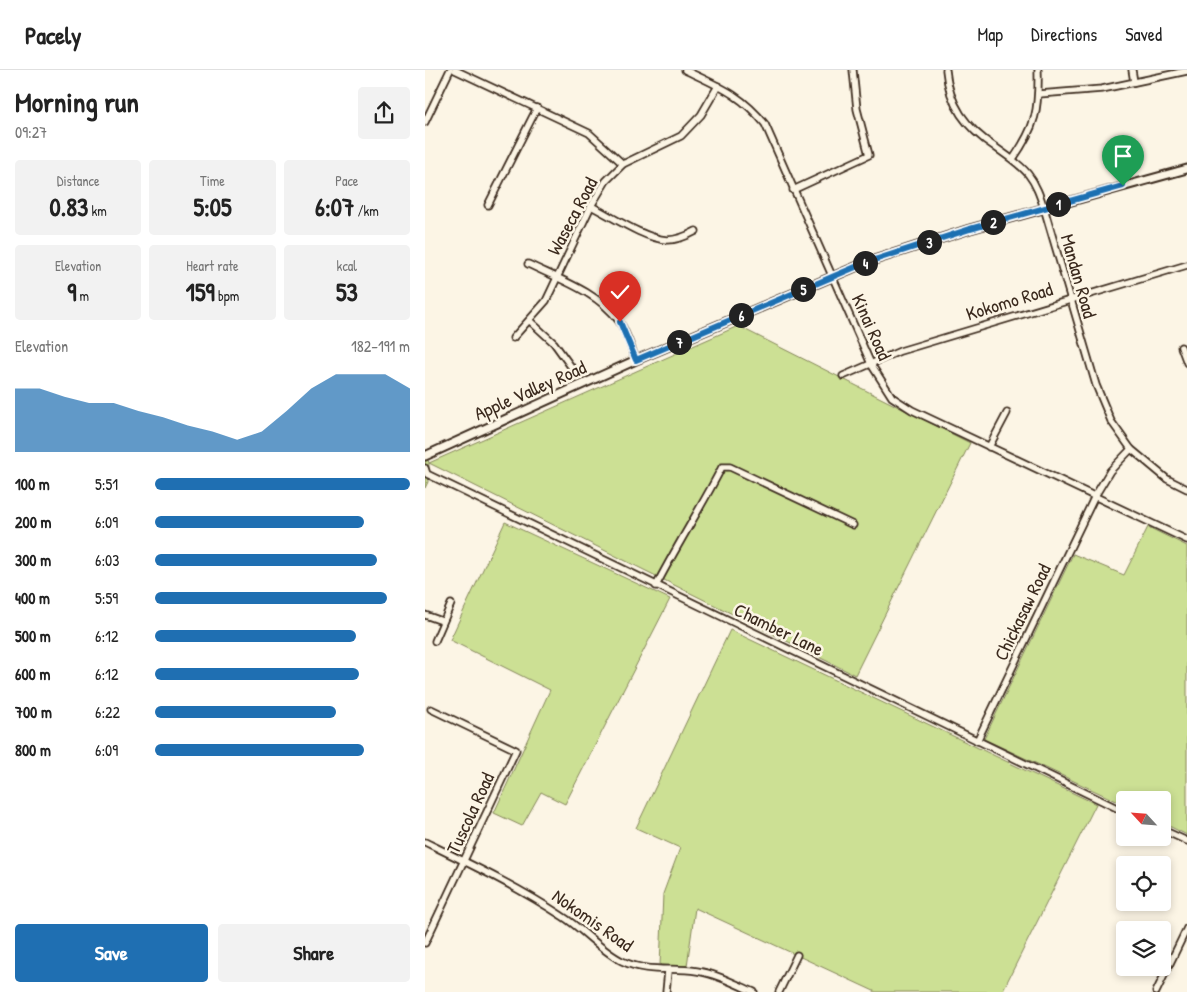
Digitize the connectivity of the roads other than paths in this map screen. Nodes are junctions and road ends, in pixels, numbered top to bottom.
1 (449, 70) edge
2 (455, 70) edge
3 (685, 70) edge
4 (853, 70) edge
5 (946, 70) edge
6 (1038, 70) edge
7 (1132, 70) edge
8 (1187, 71) edge
9 (1134, 82) junction
10 (718, 86) junction
11 (1039, 94) junction
12 (537, 108) junction
13 (425, 122) edge
14 (1013, 159) junction
15 (623, 164) junction
16 (1187, 169) edge
17 (793, 190) junction
18 (489, 205) dead end
19 (591, 206) junction
20 (1044, 208) junction
21 (697, 231) dead end
22 (528, 264) dead end
23 (1187, 265) edge
24 (833, 276) junction
25 (556, 278) junction
26 (1070, 299) junction
27 (530, 321) junction
28 (513, 338) dead end
29 (1181, 347) dead end
30 (636, 360) junction
31 (1187, 363) edge
32 (871, 364) junction
33 (572, 368) dead end
34 (843, 376) dead end
35 (1007, 413) dead end
36 (989, 447) junction
37 (1131, 449) junction
38 (425, 456) edge
39 (425, 468) edge
40 (1187, 489) edge
41 (1095, 496) junction
42 (853, 524) dead end
43 (1187, 540) edge
44 (656, 586) junction
45 (451, 604) dead end
46 (425, 615) edge
47 (442, 621) junction
48 (435, 641) dead end
49 (431, 709) dead end
50 (977, 741) junction
51 (1116, 808) edge
52 (1171, 834) edge
53 (1187, 841) edge
54 (425, 842) edge
55 (464, 861) junction
56 (1187, 928) edge
57 (425, 943) edge
58 (797, 954) dead end
59 (668, 970) junction
60 (666, 992) edge
61 (753, 992) edge
62 (779, 992) edge
63 (1156, 992) edge

1 - 13 street
2 - 12 street
3 - 10 street, Kinai Road
4 - 17 street
5 - 14 street, Mandan Road
6 - 11 street
7 - 9 street
8 - 9 street
9 - 11 street
10 - 15 street, Waseca Road
10 - 17 street, Kinai Road
11 - 14 street
12 - 15 street
12 - 18 street
14 - 20 street, Mandan Road
15 - 19 street, Waseca Road
16 - 20 main road, Apple Valley Road
17 - 24 street, Kinai Road
19 - 21 street
19 - 25 street, Waseca Road
20 - 24 main road, Apple Valley Road
20 - 26 street, Mandan Road
22 - 25 street
23 - 26 street, Kokomo Road
24 - 30 main road, Apple Valley Road
24 - 32 street, Kinai Road
25 - 27 street, Waseca Road
25 - 30 street
26 - 32 street, Kokomo Road
26 - 37 street, Mandan Road
27 - 28 street, Waseca Road
27 - 33 street
29 - 31 street
30 - 38 main road, Apple Valley Road
32 - 34 street, Kokomo Road
32 - 36 street, Kinai Road
35 - 36 street
36 - 41 street, Kinai Road
37 - 40 street, Mandan Road
37 - 41 street
39 - 44 street, Chamber Lane
41 - 43 street, Kinai Road
41 - 50 street, Chickasaw Road
42 - 44 street
44 - 50 street, Chamber Lane
45 - 47 street
46 - 47 street
47 - 48 street
49 - 55 street, Tuscola Road
50 - 51 street, Chamber Lane
52 - 53 street
54 - 55 street, Nokomis Road
55 - 57 street, Tuscola Road
55 - 59 street, Nokomis Road
56 - 63 street
58 - 62 street
59 - 60 street
59 - 61 street, Nokomis Road

